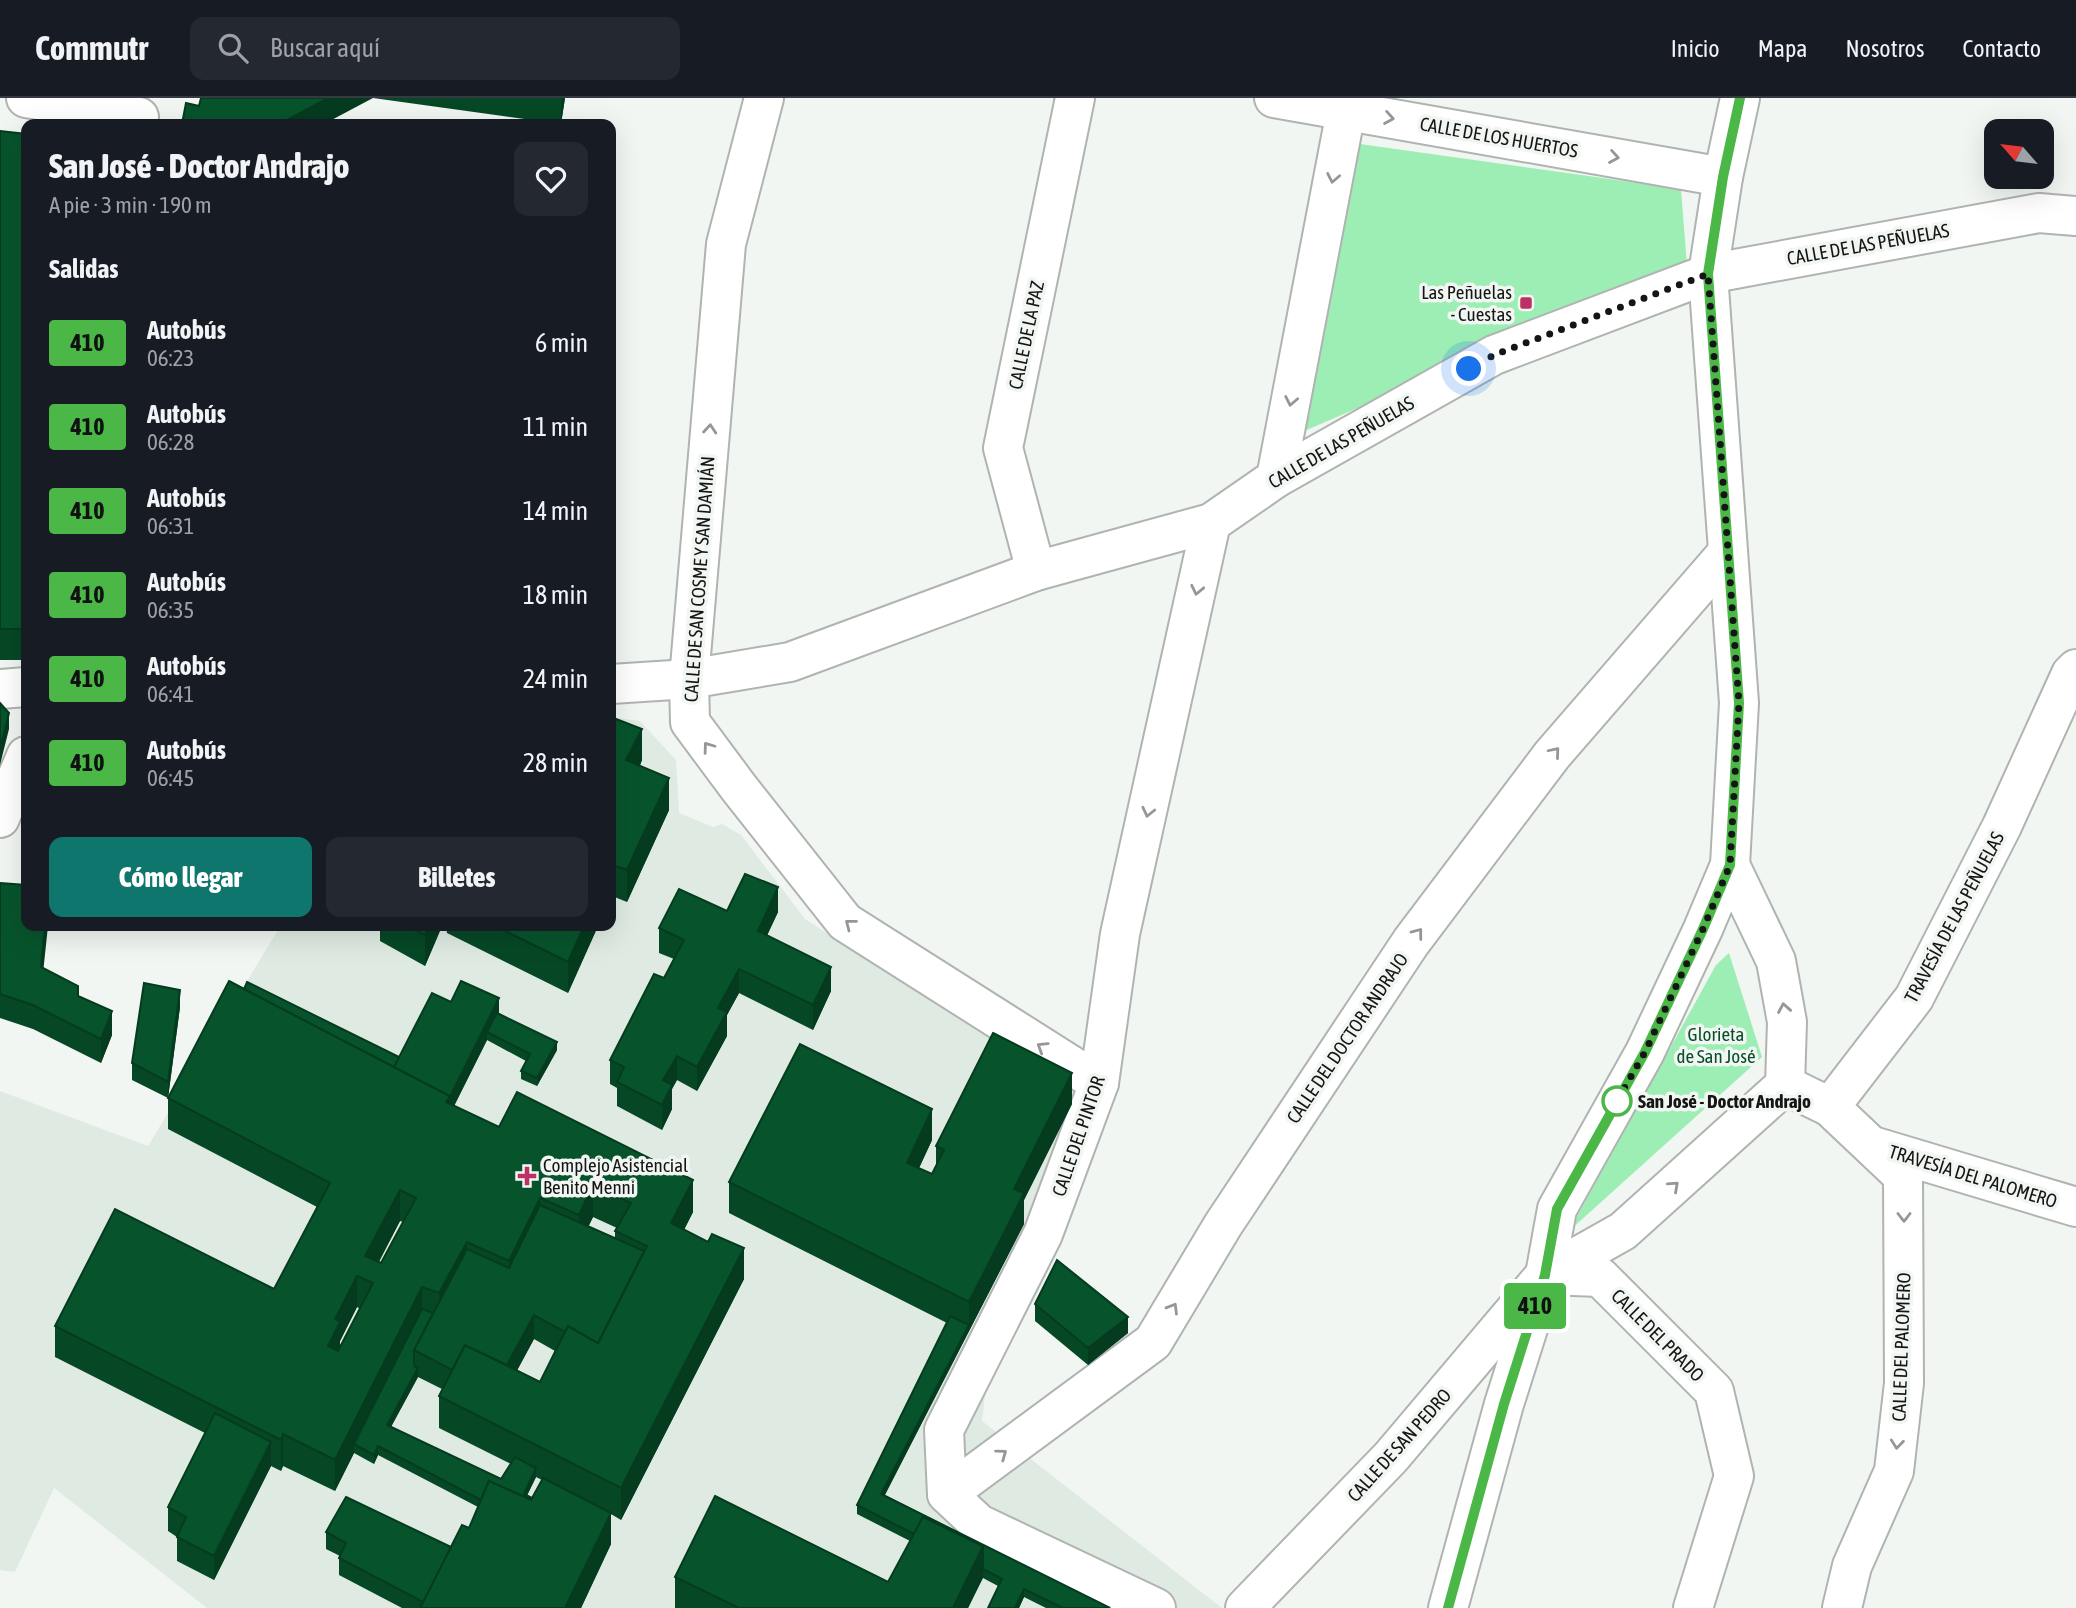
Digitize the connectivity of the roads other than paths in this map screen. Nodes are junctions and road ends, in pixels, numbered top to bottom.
1 (26, 98) edge
2 (765, 98) edge
3 (1075, 98) edge
4 (1274, 98) edge
5 (1740, 98) edge
6 (1346, 111) junction
7 (140, 113) edge
8 (1723, 177) junction
9 (2076, 216) edge
10 (1708, 274) junction
11 (1276, 478) junction
12 (1211, 523) junction
13 (1728, 552) junction
14 (1036, 571) junction
15 (2076, 669) edge
16 (689, 678) junction
17 (616, 684) edge
18 (21, 687) edge
19 (0, 689) edge
20 (21, 768) edge
21 (0, 818) edge
22 (1730, 865) junction
23 (1100, 1083) junction
24 (1785, 1085) junction
25 (1830, 1107) junction
26 (1871, 1145) junction
27 (2076, 1207) edge
28 (1545, 1275) junction
29 (947, 1494) junction
30 (1156, 1608) edge
31 (1245, 1608) edge
32 (1448, 1608) edge
33 (1693, 1608) edge
34 (1842, 1608) edge

1 - 7 street
16 -> 2 street, CALLE DE SAN COSME Y SAN DAMIÁN
3 - 14 street, CALLE DE LA PAZ
4 - 6 street, CALLE DE LOS HUERTOS
5 - 8 street
6 -> 8 street, CALLE DE LOS HUERTOS
6 -> 11 street
8 - 10 street
9 - 10 street, CALLE DE LAS PEÑUELAS
10 - 11 street, CALLE DE LAS PEÑUELAS
10 - 13 street
11 - 12 street, CALLE DE LAS PEÑUELAS
12 - 14 street, CALLE DE LAS PEÑUELAS
12 -> 23 street, CALLE DEL PINTOR
13 - 22 street
29 -> 13 street, CALLE DEL DOCTOR ANDRAJO
14 - 16 street, CALLE DE LAS PEÑUELAS
15 - 25 street, TRAVESÍA DE LAS PEÑUELAS
16 - 17 street, CALLE DE LAS PEÑUELAS
23 -> 16 street, CALLE DE SAN COSME Y SAN DAMIÁN
18 - 19 street
20 - 21 street
24 -> 22 street
22 - 28 street
23 - 29 street, CALLE DEL PINTOR
24 - 25 street
28 -> 24 street
25 - 26 street, CALLE DEL PALOMERO
26 - 27 street, TRAVESÍA DEL PALOMERO
26 -> 34 street, CALLE DEL PALOMERO
28 - 31 street, CALLE DE SAN PEDRO
28 - 32 street
28 - 33 street, CALLE DEL PRADO
29 - 30 street

